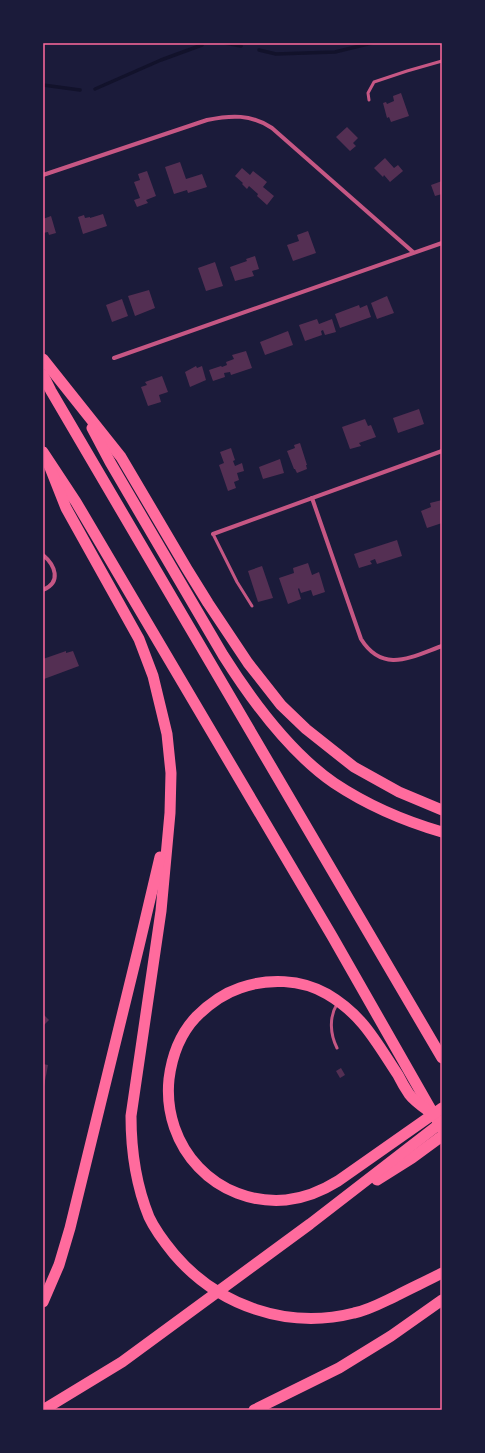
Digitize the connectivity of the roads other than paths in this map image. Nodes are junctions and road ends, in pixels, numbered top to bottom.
1 (442, 61) edge
2 (369, 100) dead end
3 (43, 175) edge
4 (442, 243) edge
5 (413, 252) junction
6 (114, 358) dead end
7 (43, 359) edge
8 (43, 375) edge
9 (80, 405) junction
10 (442, 451) edge
11 (45, 456) edge
12 (312, 498) junction
13 (213, 534) joint
14 (43, 555) edge
15 (43, 590) edge
16 (252, 606) dead end
17 (442, 646) edge
18 (442, 810) edge
19 (170, 813) junction
20 (442, 832) edge
21 (339, 1002) junction
22 (337, 1048) dead end
23 (442, 1058) edge
24 (440, 1116) edge
25 (442, 1129) edge
26 (442, 1136) edge
27 (310, 1224) junction
28 (442, 1273) edge
29 (442, 1300) edge
30 (43, 1302) edge
31 (43, 1410) edge
32 (254, 1410) edge

1 - 2 lane
3 - 5 street
4 - 5 street
5 - 6 street
7 - 9 highway
8 - 23 highway
9 - 18 highway
9 - 20 highway
10 - 12 street
11 - 19 highway
11 - 24 highway
12 - 13 street
12 - 17 street
13 - 16 lane
14 - 15 street
19 - 28 highway
19 - 30 highway
21 - 22 lane
21 - 24 highway
21 - 24 highway
24 - 25 highway
24 - 27 highway
26 - 27 highway
27 - 31 highway
29 - 32 highway

